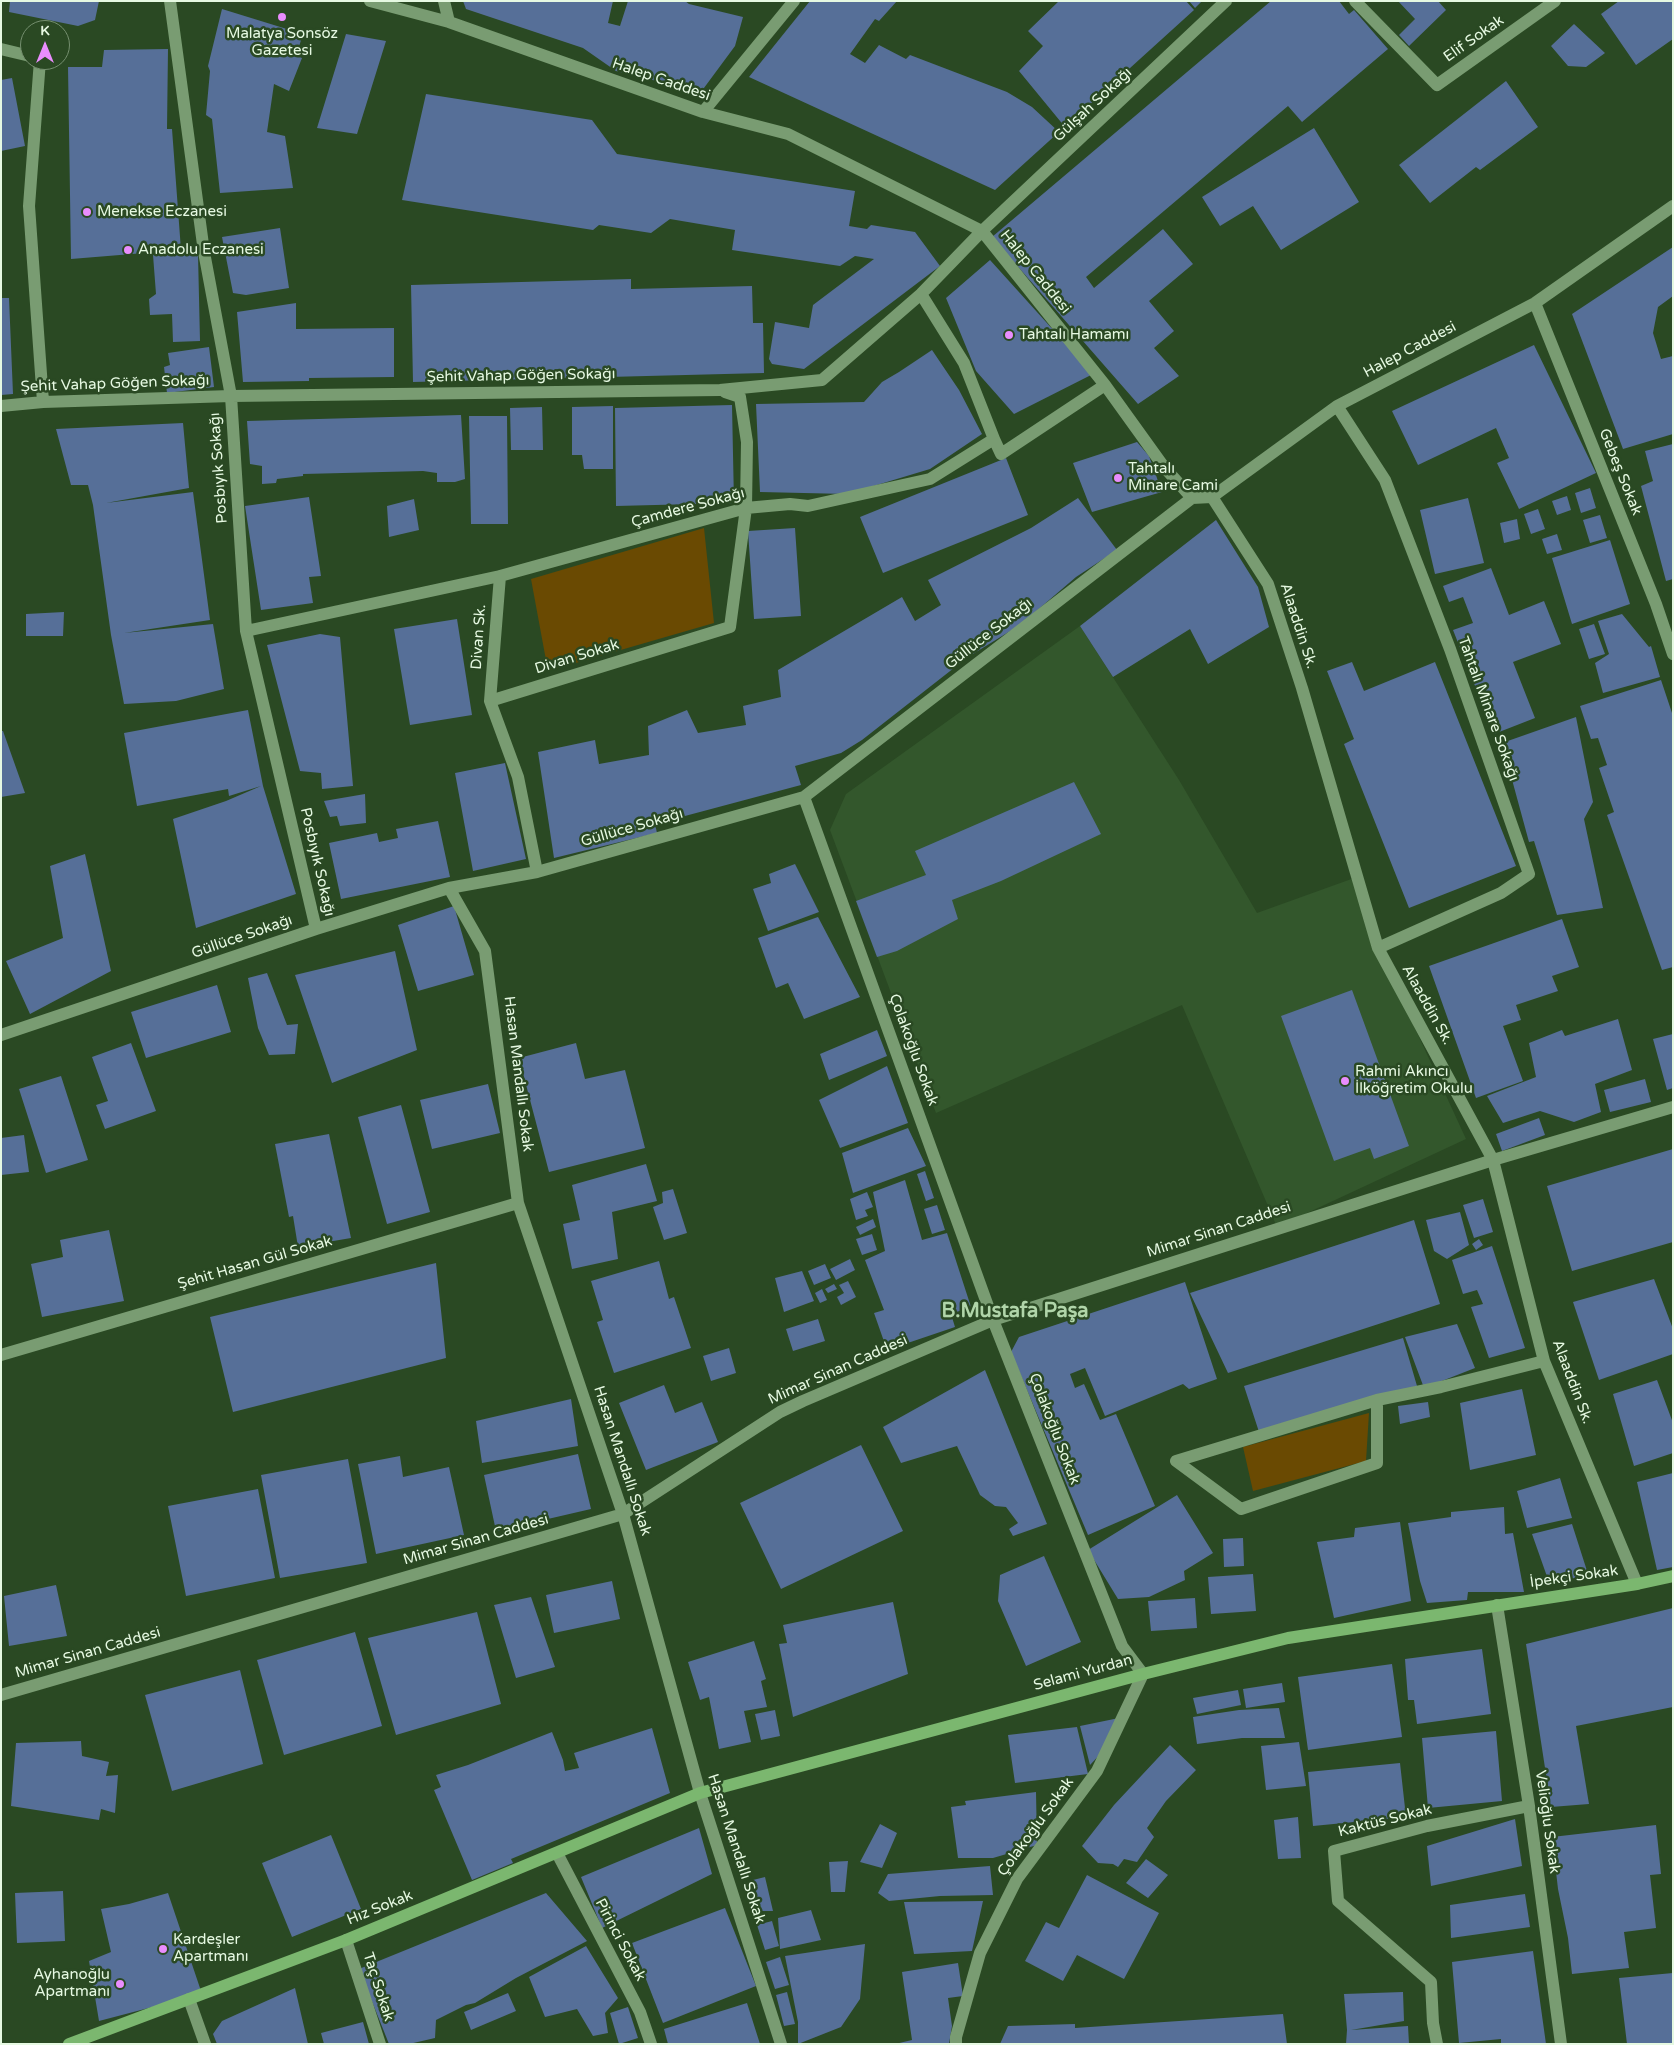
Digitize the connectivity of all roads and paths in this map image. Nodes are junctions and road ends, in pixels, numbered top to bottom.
1 (170, 1) edge
2 (370, 1) edge
3 (444, 1) edge
4 (794, 1) edge
5 (1226, 1) edge
6 (1355, 1) edge
7 (1555, 1) edge
8 (449, 22) junction
9 (1, 50) edge
10 (20, 54) edge
11 (39, 70) edge
12 (703, 112) junction
13 (1673, 206) edge
14 (982, 232) junction
15 (920, 294) junction
16 (1535, 303) junction
17 (1104, 385) junction
18 (720, 390) junction
19 (231, 396) junction
20 (43, 402) junction
21 (1, 406) edge
22 (1337, 406) junction
23 (994, 439) junction
24 (1212, 497) junction
25 (1192, 498) junction
26 (746, 508) junction
27 (500, 576) junction
28 (246, 632) junction
29 (1673, 654) edge
30 (490, 701) junction
31 (804, 797) junction
32 (537, 872) junction
33 (449, 888) junction
34 (316, 929) junction
35 (1378, 948) junction
36 (1, 1036) edge
37 (1673, 1107) edge
38 (1494, 1160) junction
39 (518, 1203) junction
40 (993, 1320) junction
41 (1, 1355) edge
42 (1544, 1361) junction
43 (1377, 1400) junction
44 (623, 1514) junction
45 (1673, 1576) edge
46 (1637, 1584) junction
47 (1497, 1604) junction
48 (1479, 1607) joint
49 (1142, 1674) junction
50 (1, 1695) edge
51 (700, 1793) junction
52 (1529, 1806) junction
53 (557, 1853) junction
54 (346, 1940) junction
55 (189, 1999) junction
56 (68, 2044) edge
57 (205, 2044) edge
58 (380, 2044) edge
59 (651, 2044) edge
60 (781, 2044) edge
61 (956, 2044) edge
62 (1437, 2044) edge
63 (1561, 2044) edge

1 - 19 street, Posbıyık Sokağı
2 - 8 street, Halep Caddesi
3 - 8 street
4 - 12 street
5 - 14 street, Gülşah Sokağı
6 - 7 street, Elif Sokak
8 - 12 street, Halep Caddesi
9 - 10 street
11 - 20 street
12 - 14 street, Halep Caddesi
13 - 16 street, Halep Caddesi
14 - 15 street, Şehit Vahap Göğen Sokağı
14 - 17 street, Halep Caddesi
15 - 18 street, Şehit Vahap Göğen Sokağı
15 - 23 street
16 - 22 street, Halep Caddesi
16 - 29 street, Gebeş Sokak
17 - 23 street
17 - 25 street, Halep Caddesi
18 - 19 street, Şehit Vahap Göğen Sokağı
18 - 26 street
19 - 20 street, Şehit Vahap Göğen Sokağı
19 - 28 street, Posbıyık Sokağı
20 - 21 street, Şehit Vahap Göğen Sokağı
22 - 24 street, Halep Caddesi
22 - 35 street, Tahtalı Minare Sokağı
23 - 26 street, Çamdere Sokağı
24 - 25 street
24 - 35 street, Alaaddin Sk.
25 - 31 street, Güllüce Sokağı
26 - 27 street, Çamdere Sokağı
26 - 30 street, Divan Sokak
27 - 28 street, Çamdere Sokağı
27 - 30 street, Divan Sk.
28 - 34 street, Posbıyık Sokağı
30 - 32 street
31 - 32 street, Güllüce Sokağı
31 - 40 street, Çolakoğlu Sokak
32 - 33 street, Güllüce Sokağı
33 - 34 street, Güllüce Sokağı
33 - 39 street, Hasan Mandallı Sokak
34 - 36 street, Güllüce Sokağı
35 - 38 street, Alaaddin Sk.
37 - 38 street, Mimar Sinan Caddesi
38 - 40 street, Mimar Sinan Caddesi
38 - 42 street, Alaaddin Sk.
39 - 41 street, Şehit Hasan Gül Sokak
39 - 44 street, Hasan Mandallı Sokak
40 - 44 street, Mimar Sinan Caddesi
40 - 49 street, Çolakoğlu Sokak
42 - 43 street
42 - 46 street, Alaaddin Sk.
43 - 43 street
44 - 50 street, Mimar Sinan Caddesi
44 - 51 street, Hasan Mandallı Sokak
45 - 46 main road, İpekçi Sokak
46 - 47 main road, İpekçi Sokak
47 - 48 main road, İpekçi Sokak
47 - 52 street, Velioğlu Sokak
48 - 49 main road, Selami Yurdan
49 - 51 main road, Selami Yurdan
49 - 61 street, Çolakoğlu Sokak
51 - 53 main road, Hız Sokak
51 - 60 street, Hasan Mandallı Sokak
52 - 62 street, Kaktüs Sokak
52 - 63 street, Velioğlu Sokak
53 - 54 main road, Hız Sokak
53 - 59 street, Pirinci Sokak
54 - 55 main road, Hız Sokak
54 - 58 street, Taç Sokak
55 - 56 main road, Hız Sokak
55 - 57 street

